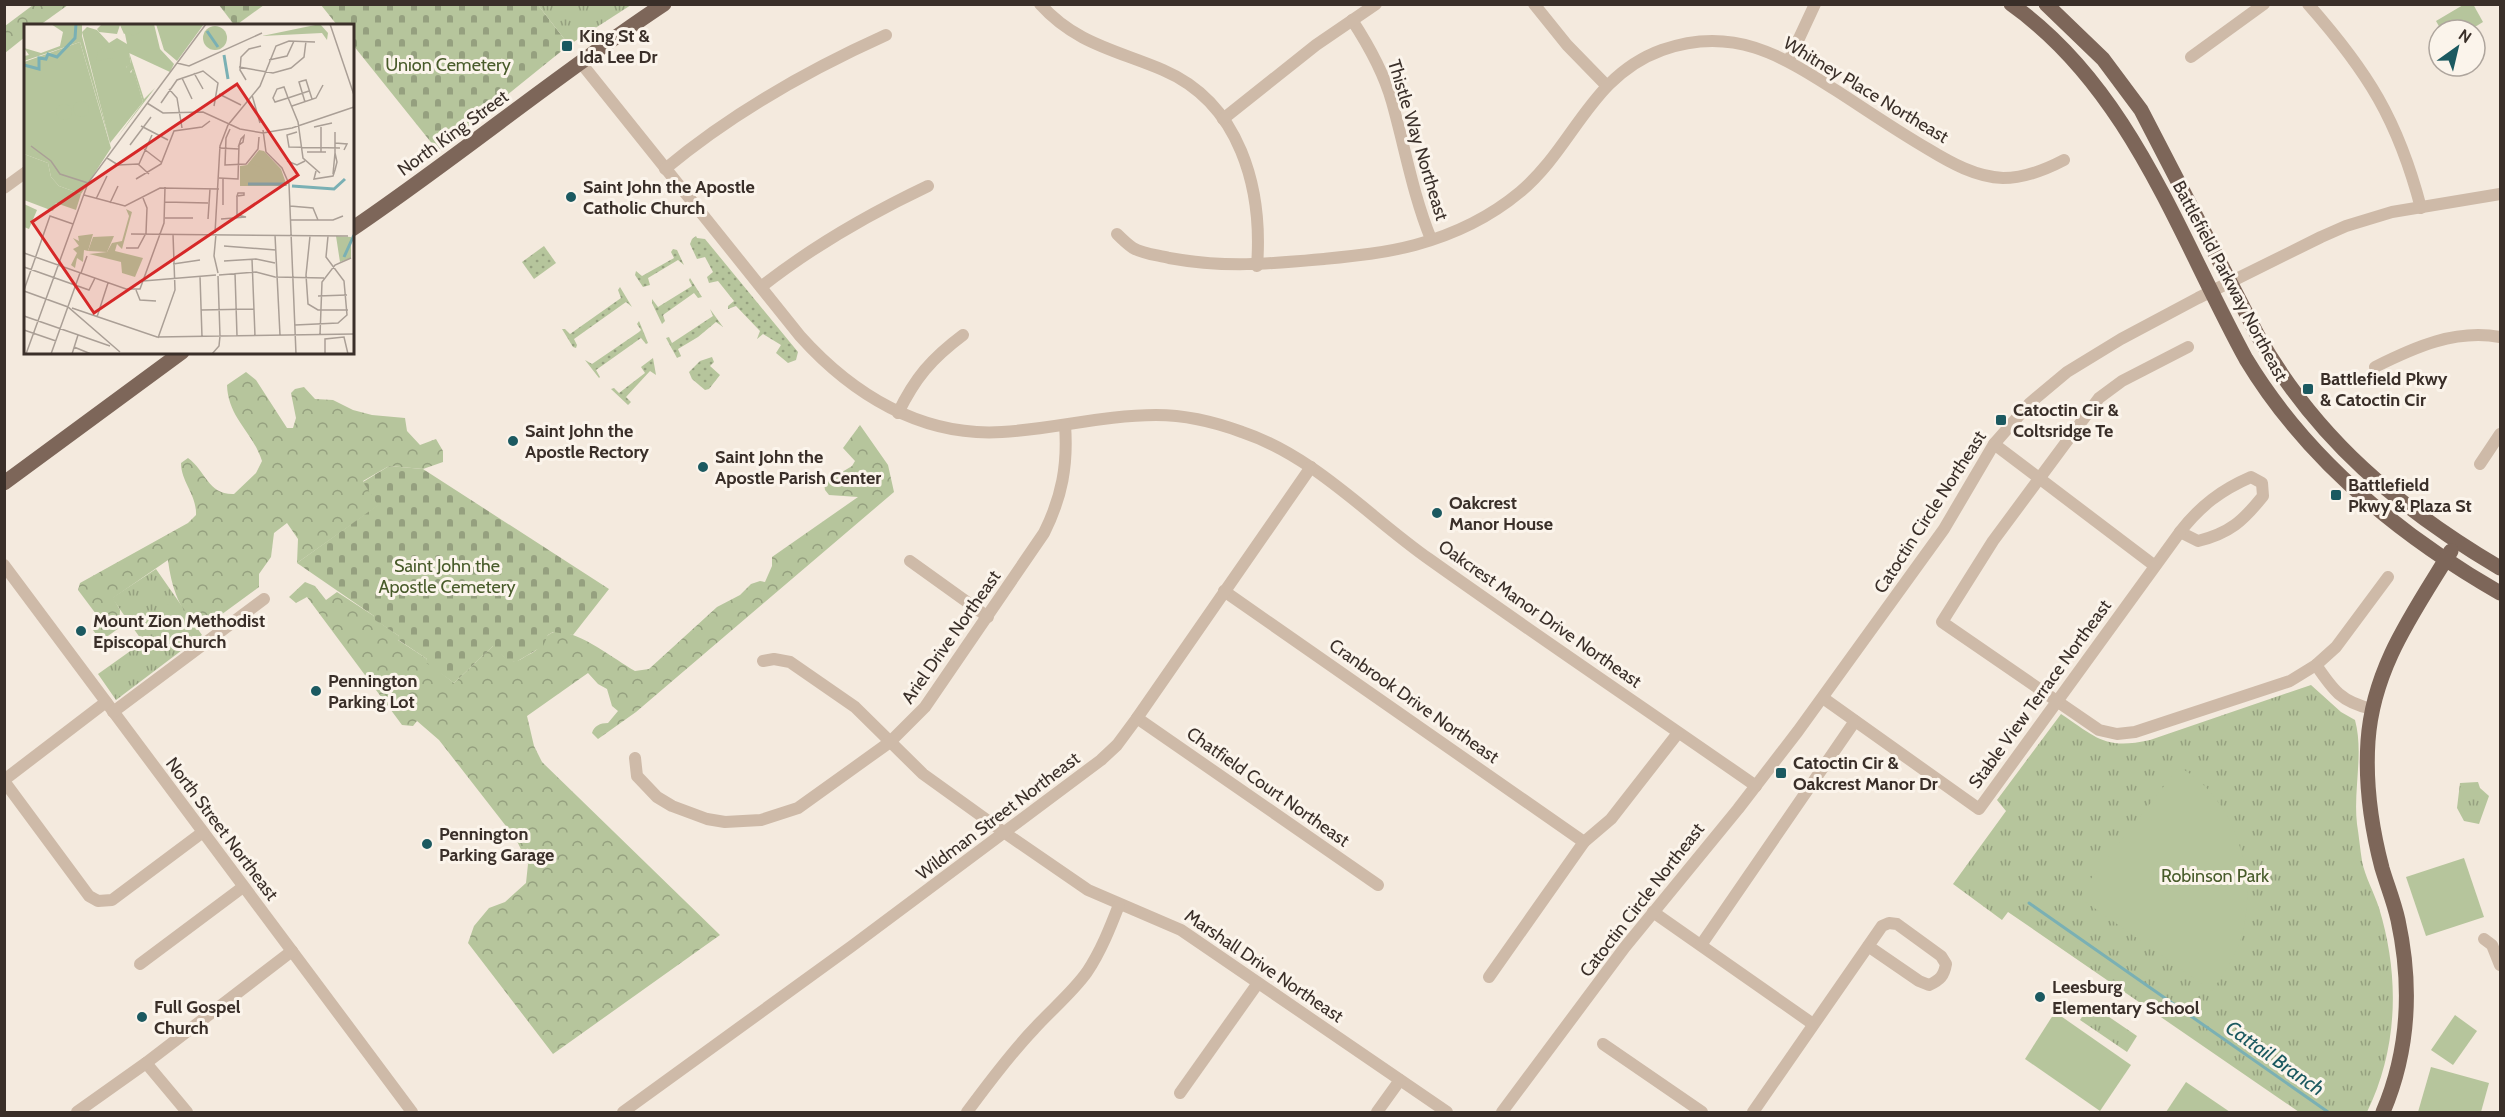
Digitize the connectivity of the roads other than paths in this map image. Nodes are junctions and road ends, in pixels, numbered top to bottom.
1 (664, 4) edge
2 (1040, 4) edge
3 (1376, 4) edge
4 (1534, 4) edge
5 (1815, 4) edge
6 (2011, 4) edge
7 (2046, 4) edge
8 (2264, 4) edge
9 (2308, 4) edge
10 (1352, 20) junction
11 (886, 35) dead end
12 (2191, 57) dead end
13 (1789, 60) junction
14 (581, 63) junction
15 (1606, 85) junction
16 (1223, 119) junction
17 (2064, 160) dead end
18 (665, 169) junction
19 (24, 173) edge
20 (928, 186) dead end
21 (4, 188) edge
22 (2500, 194) edge
23 (2421, 208) junction
24 (354, 228) edge
25 (1117, 234) dead end
26 (1431, 240) junction
27 (1257, 266) junction
28 (2230, 281) junction
29 (761, 287) junction
30 (2211, 291) junction
31 (963, 335) dead end
32 (2500, 336) edge
33 (2188, 347) dead end
34 (179, 354) edge
35 (2375, 367) dead end
36 (898, 413) junction
37 (1065, 425) junction
38 (2500, 434) edge
39 (1994, 444) junction
40 (2480, 464) dead end
41 (1311, 467) junction
42 (2038, 479) junction
43 (4, 483) edge
44 (2180, 532) junction
45 (2457, 541) junction
46 (2446, 560) junction
47 (910, 561) dead end
48 (4, 565) edge
49 (2155, 566) junction
50 (2500, 568) edge
51 (2388, 577) dead end
52 (1224, 591) junction
53 (2500, 593) edge
54 (264, 599) dead end
55 (988, 617) junction
56 (763, 662) dead end
57 (2316, 665) junction
58 (1823, 698) junction
59 (2057, 702) junction
60 (109, 707) junction
61 (2372, 710) junction
62 (1137, 718) junction
63 (1855, 721) junction
64 (1678, 733) junction
65 (890, 742) junction
66 (635, 758) dead end
67 (4, 781) edge
68 (1756, 786) junction
69 (203, 832) junction
70 (1005, 833) junction
71 (1584, 842) junction
72 (1378, 885) dead end
73 (243, 887) junction
74 (1119, 905) junction
75 (1653, 912) junction
76 (2484, 939) dead end
77 (1701, 945) junction
78 (1868, 946) junction
79 (292, 951) junction
80 (140, 964) dead end
81 (2500, 965) edge
82 (1489, 977) dead end
83 (1258, 983) junction
84 (1813, 1024) junction
85 (1603, 1044) dead end
86 (146, 1063) junction
87 (1400, 1080) junction
88 (1180, 1093) dead end
89 (1757, 1111) edge
90 (77, 1113) edge
91 (187, 1113) edge
92 (412, 1113) edge
93 (624, 1113) edge
94 (967, 1113) edge
95 (1377, 1113) edge
96 (1447, 1113) edge
97 (1502, 1113) edge
98 (1702, 1113) edge
99 (2383, 1113) edge

1 - 14 main road, North King Street
2 - 16 street
3 - 10 street
4 - 15 street
5 - 13 street
6 - 30 main road, Battlefield Parkway Northeast
7 - 28 main road, Battlefield Parkway Northeast
8 - 12 street
9 - 23 street
10 - 16 street
10 - 26 street, Thistle Way Northeast
11 - 18 street
13 - 15 street, Whitney Place Northeast
13 - 17 street, Whitney Place Northeast
14 - 18 street, Oakcrest Manor Drive Northeast
14 - 24 main road, North King Street
15 - 26 street, Whitney Place Northeast
16 - 27 street
18 - 29 street, Oakcrest Manor Drive Northeast
19 - 21 street
20 - 29 street
22 - 23 street, Catoctin Circle Northeast
23 - 28 street, Catoctin Circle Northeast
25 - 27 street, Whitney Place Northeast
26 - 27 street, Whitney Place Northeast
28 - 30 street, Catoctin Circle Northeast
28 - 45 main road, Battlefield Parkway Northeast
29 - 36 street, Oakcrest Manor Drive Northeast
30 - 39 street, Catoctin Circle Northeast
30 - 46 main road, Battlefield Parkway Northeast
31 - 36 street
32 - 35 street
33 - 42 street
34 - 43 main road
36 - 37 street, Oakcrest Manor Drive Northeast
37 - 41 street, Oakcrest Manor Drive Northeast
37 - 55 street, Ariel Drive Northeast
38 - 40 street
39 - 42 street
39 - 58 street, Catoctin Circle Northeast
41 - 52 street, Wildman Street Northeast
41 - 64 street, Oakcrest Manor Drive Northeast
42 - 49 street
42 - 59 street
44 - 44 street, Stable View Terrace Northeast
44 - 49 street, Stable View Terrace Northeast
45 - 46 main road
45 - 50 main road, Battlefield Parkway Northeast
46 - 53 main road, Battlefield Parkway Northeast
46 - 61 main road
47 - 55 street
48 - 60 street, North Street Northeast
49 - 59 street, Stable View Terrace Northeast
51 - 57 street
52 - 62 street, Wildman Street Northeast
52 - 71 street, Cranbrook Drive Northeast
54 - 60 street
55 - 65 street, Ariel Drive Northeast
56 - 65 street, Marshall Drive Northeast
57 - 59 street
57 - 61 street
58 - 63 street, Stable View Terrace Northeast
58 - 68 street, Catoctin Circle Northeast
59 - 63 street, Stable View Terrace Northeast
60 - 67 street
60 - 69 street, North Street Northeast
61 - 99 main road
62 - 70 street, Wildman Street Northeast
62 - 72 street, Chatfield Court Northeast
63 - 77 street
64 - 68 street, Oakcrest Manor Drive Northeast
64 - 71 street
65 - 66 street, Ariel Drive Northeast
65 - 70 street, Marshall Drive Northeast
67 - 69 street
68 - 75 street, Catoctin Circle Northeast
69 - 73 street, North Street Northeast
70 - 74 street, Marshall Drive Northeast
70 - 93 street, Wildman Street Northeast
71 - 82 street
73 - 79 street, North Street Northeast
73 - 80 street
74 - 83 street, Marshall Drive Northeast
74 - 94 street
75 - 77 street
75 - 97 street, Catoctin Circle Northeast
76 - 81 street
77 - 84 street
78 - 78 street
78 - 84 street
79 - 86 street
79 - 92 street, North Street Northeast
83 - 87 street, Marshall Drive Northeast
83 - 88 street
84 - 89 street
85 - 98 street
86 - 90 street
86 - 91 street
87 - 95 street
87 - 96 street, Marshall Drive Northeast

